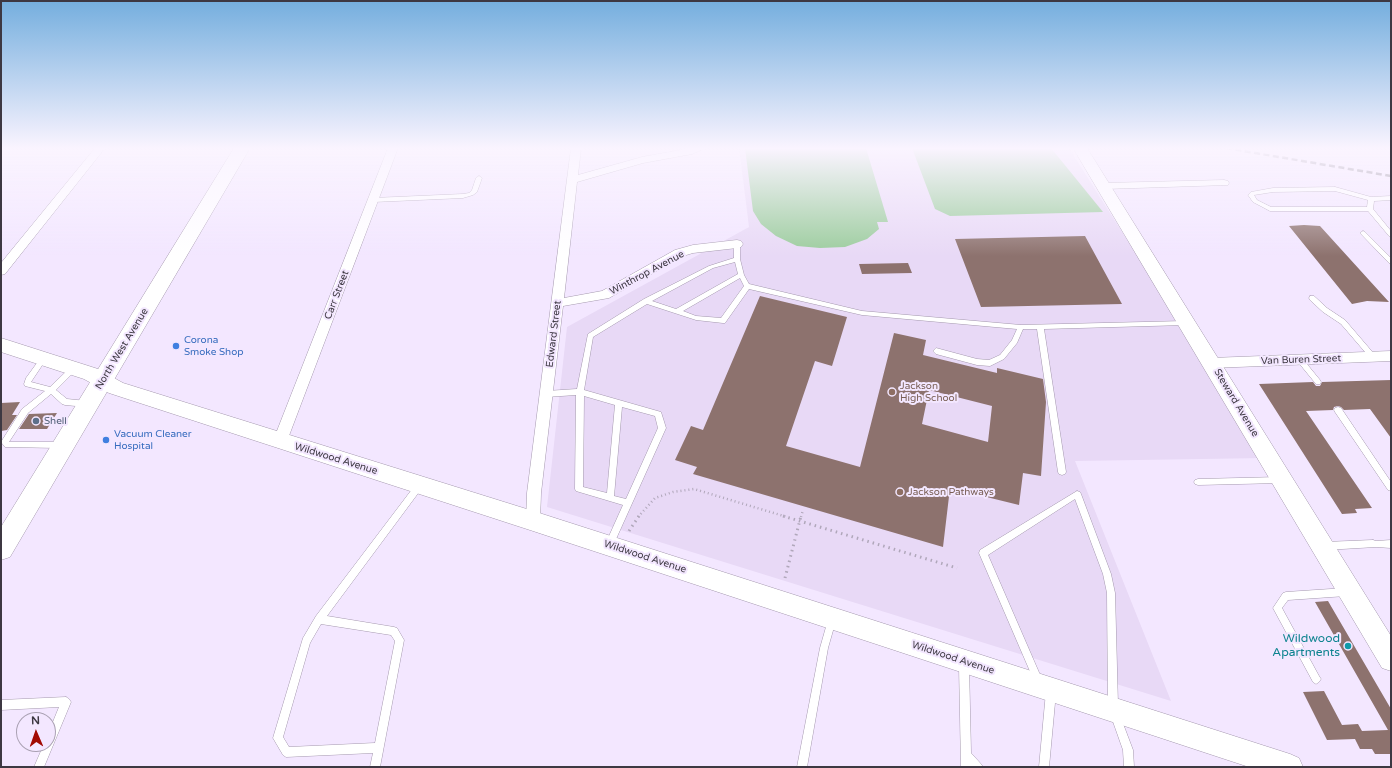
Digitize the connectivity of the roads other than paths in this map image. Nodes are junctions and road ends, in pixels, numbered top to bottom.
1 (71, 184) edge
2 (221, 184) edge
3 (379, 184) edge
4 (477, 184) edge
5 (572, 184) edge
6 (1190, 184) edge
7 (1104, 186) joint
8 (1391, 198) edge
9 (373, 200) junction
10 (1371, 200) junction
11 (1370, 210) junction
12 (1363, 233) dead end
13 (1391, 235) edge
14 (737, 244) joint
15 (737, 259) junction
16 (1391, 262) edge
17 (1, 271) edge
18 (741, 275) junction
19 (747, 286) junction
20 (1312, 298) dead end
21 (646, 301) junction
22 (558, 304) junction
23 (678, 311) junction
24 (1187, 323) junction
25 (1022, 327) junction
26 (1040, 327) junction
27 (1, 345) edge
28 (936, 351) dead end
29 (1391, 356) edge
30 (1373, 357) junction
31 (44, 358) junction
32 (1300, 360) junction
33 (1212, 363) junction
34 (74, 368) junction
35 (103, 380) junction
36 (1318, 382) dead end
37 (51, 390) junction
38 (580, 392) junction
39 (546, 394) junction
40 (619, 403) junction
41 (89, 404) junction
42 (1338, 410) dead end
43 (280, 441) junction
44 (64, 445) junction
45 (1062, 472) dead end
46 (1282, 480) junction
47 (1198, 482) dead end
48 (420, 485) junction
49 (1391, 488) edge
50 (610, 498) junction
51 (628, 503) junction
52 (533, 520) junction
53 (1391, 544) edge
54 (609, 545) junction
55 (1323, 546) junction
56 (1, 549) edge
57 (1350, 592) junction
58 (832, 618) junction
59 (318, 619) junction
60 (1391, 659) edge
61 (964, 661) junction
62 (1316, 680) dead end
63 (1045, 688) junction
64 (1, 704) edge
65 (1114, 710) junction
66 (378, 748) junction
67 (966, 754) junction
68 (1249, 760) edge
69 (39, 767) edge
70 (375, 767) edge
71 (802, 767) edge
72 (966, 767) edge
73 (978, 767) edge
74 (1044, 767) edge
75 (1129, 767) edge
76 (1290, 767) edge

1 - 17 street
2 - 35 main road, North West Avenue
3 - 9 street, Carr Street
4 - 9 lane
5 - 22 street, Edward Street
6 - 7 street
7 - 24 street, Steward Avenue
8 - 10 lane
9 - 43 street, Carr Street
10 - 11 lane
10 - 11 lane
11 - 13 lane
12 - 16 lane
14 - 15 lane
14 - 22 street, Winthrop Avenue
15 - 18 lane
15 - 21 lane
18 - 19 lane
18 - 23 lane
19 - 23 lane
19 - 25 lane
20 - 30 lane
21 - 23 lane
21 - 38 lane
22 - 39 street, Edward Street
24 - 26 lane
24 - 33 street, Steward Avenue
25 - 26 lane
25 - 28 lane
26 - 45 lane
27 - 31 street, Wildwood Avenue
29 - 30 street, Van Buren Street
30 - 32 street, Van Buren Street
31 - 34 street, Wildwood Avenue
31 - 37 lane
32 - 33 street, Van Buren Street
32 - 36 lane
33 - 46 street, Steward Avenue
34 - 35 street, Wildwood Avenue
34 - 37 lane
35 - 41 main road, North West Avenue
35 - 43 street, Wildwood Avenue
37 - 41 lane
37 - 44 lane
38 - 39 lane
38 - 40 lane
38 - 50 lane
39 - 52 street, Edward Street
40 - 50 lane
40 - 51 lane
41 - 44 main road, North West Avenue
42 - 49 lane
43 - 48 street, Wildwood Avenue
44 - 56 main road, North West Avenue
46 - 47 lane
46 - 55 street, Steward Avenue
48 - 52 street, Wildwood Avenue
48 - 59 lane
50 - 51 lane
51 - 54 lane
52 - 54 street, Wildwood Avenue
53 - 55 lane
54 - 58 street, Wildwood Avenue
55 - 57 street, Steward Avenue
57 - 60 street, Steward Avenue
57 - 62 lane
58 - 61 street, Wildwood Avenue
58 - 71 lane
59 - 66 lane
59 - 66 lane
61 - 63 street, Wildwood Avenue
61 - 67 lane
63 - 65 street, Wildwood Avenue
63 - 65 lane
63 - 74 lane
64 - 69 lane
65 - 68 street, Wildwood Avenue
65 - 75 lane
66 - 70 lane
67 - 72 lane
67 - 73 lane
68 - 76 street, Wildwood Avenue

